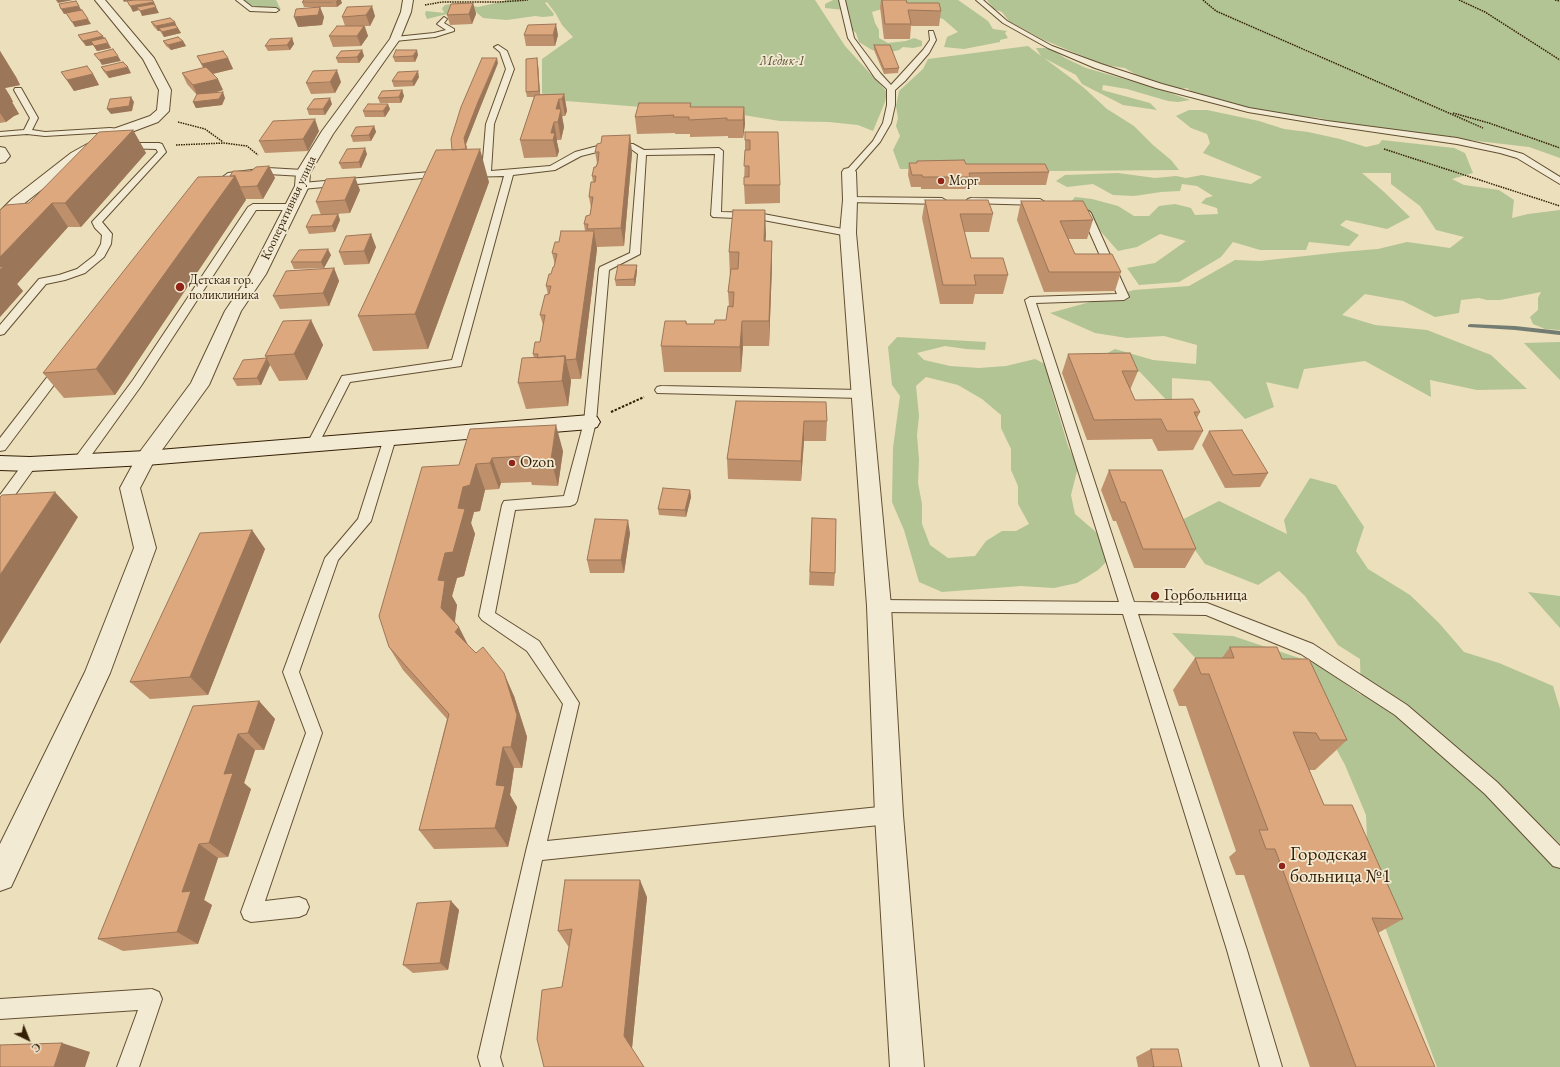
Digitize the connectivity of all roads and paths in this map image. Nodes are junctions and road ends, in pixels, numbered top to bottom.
1 (100, 0) edge
2 (239, 0) edge
3 (528, 0) edge
4 (842, 0) edge
5 (979, 0) edge
6 (1203, 0) edge
7 (1459, 0) edge
8 (1555, 0) edge
9 (1560, 0) edge
10 (408, 4) edge
11 (276, 10) dead end
12 (444, 18) dead end
13 (931, 32) dead end
14 (395, 39) junction
15 (498, 47) dead end
16 (1560, 60) edge
17 (891, 89) junction
18 (18, 90) dead end
19 (1443, 110) junction
20 (154, 119) junction
21 (1486, 130) dead end
22 (121, 131) junction
23 (27, 132) junction
24 (0, 134) edge
25 (224, 143) junction
26 (98, 146) junction
27 (159, 146) junction
28 (1382, 148) dead end
29 (1560, 148) edge
30 (0, 151) edge
31 (642, 154) junction
32 (0, 159) edge
33 (268, 171) junction
34 (849, 172) joint
35 (509, 173) junction
36 (486, 174) junction
37 (303, 179) junction
38 (1560, 181) edge
39 (207, 192) edge
40 (850, 200) junction
41 (1050, 204) edge
42 (1560, 206) edge
43 (292, 207) junction
44 (1072, 209) edge
45 (0, 219) edge
46 (848, 233) junction
47 (0, 332) edge
48 (67, 359) edge
49 (661, 390) joint
50 (861, 394) junction
51 (590, 422) junction
52 (390, 438) junction
53 (313, 444) junction
54 (0, 447) edge
55 (146, 458) junction
56 (80, 461) junction
57 (0, 463) edge
58 (30, 464) junction
59 (0, 505) edge
60 (879, 606) junction
61 (1128, 607) junction
62 (889, 815) junction
63 (535, 851) junction
64 (1560, 859) edge
65 (0, 876) edge
66 (299, 907) dead end
67 (0, 1009) edge
68 (128, 1067) edge
69 (492, 1067) edge
70 (907, 1067) edge
71 (1271, 1067) edge

1 - 20 street
2 - 11 lane
3 - 10 path
4 - 17 lane
5 - 38 lane
6 - 19 path
7 - 16 path
8 - 9 path
10 - 14 street, Кооперативная улица
12 - 14 lane
13 - 17 lane
14 - 37 street, Кооперативная улица
15 - 36 lane
17 - 34 lane
18 - 23 lane
19 - 21 path
19 - 29 path
20 - 22 street
20 - 25 path
22 - 23 lane
22 - 26 street
23 - 24 lane
25 - 27 path
25 - 33 path
26 - 27 lane
26 - 45 street
27 - 47 lane
28 - 42 path
30 - 32 street
31 - 35 lane
31 - 46 lane
31 - 51 lane
33 - 37 lane
33 - 39 lane
34 - 40 street
35 - 36 lane
35 - 53 lane
36 - 37 lane
37 - 43 street, Кооперативная улица
40 - 41 lane
40 - 46 street
43 - 55 street, Кооперативная улица
43 - 56 lane
44 - 61 lane
46 - 50 street
48 - 54 lane
49 - 50 lane
49 - 51 path
50 - 60 street
51 - 52 street
51 - 63 lane
52 - 53 street
52 - 66 lane
53 - 55 street
55 - 56 street
55 - 65 street, Кооперативная улица
56 - 58 street
57 - 58 street
58 - 59 lane
60 - 61 lane
60 - 62 street
61 - 64 lane
61 - 71 lane
62 - 63 lane
62 - 70 street
63 - 69 lane
67 - 68 lane

